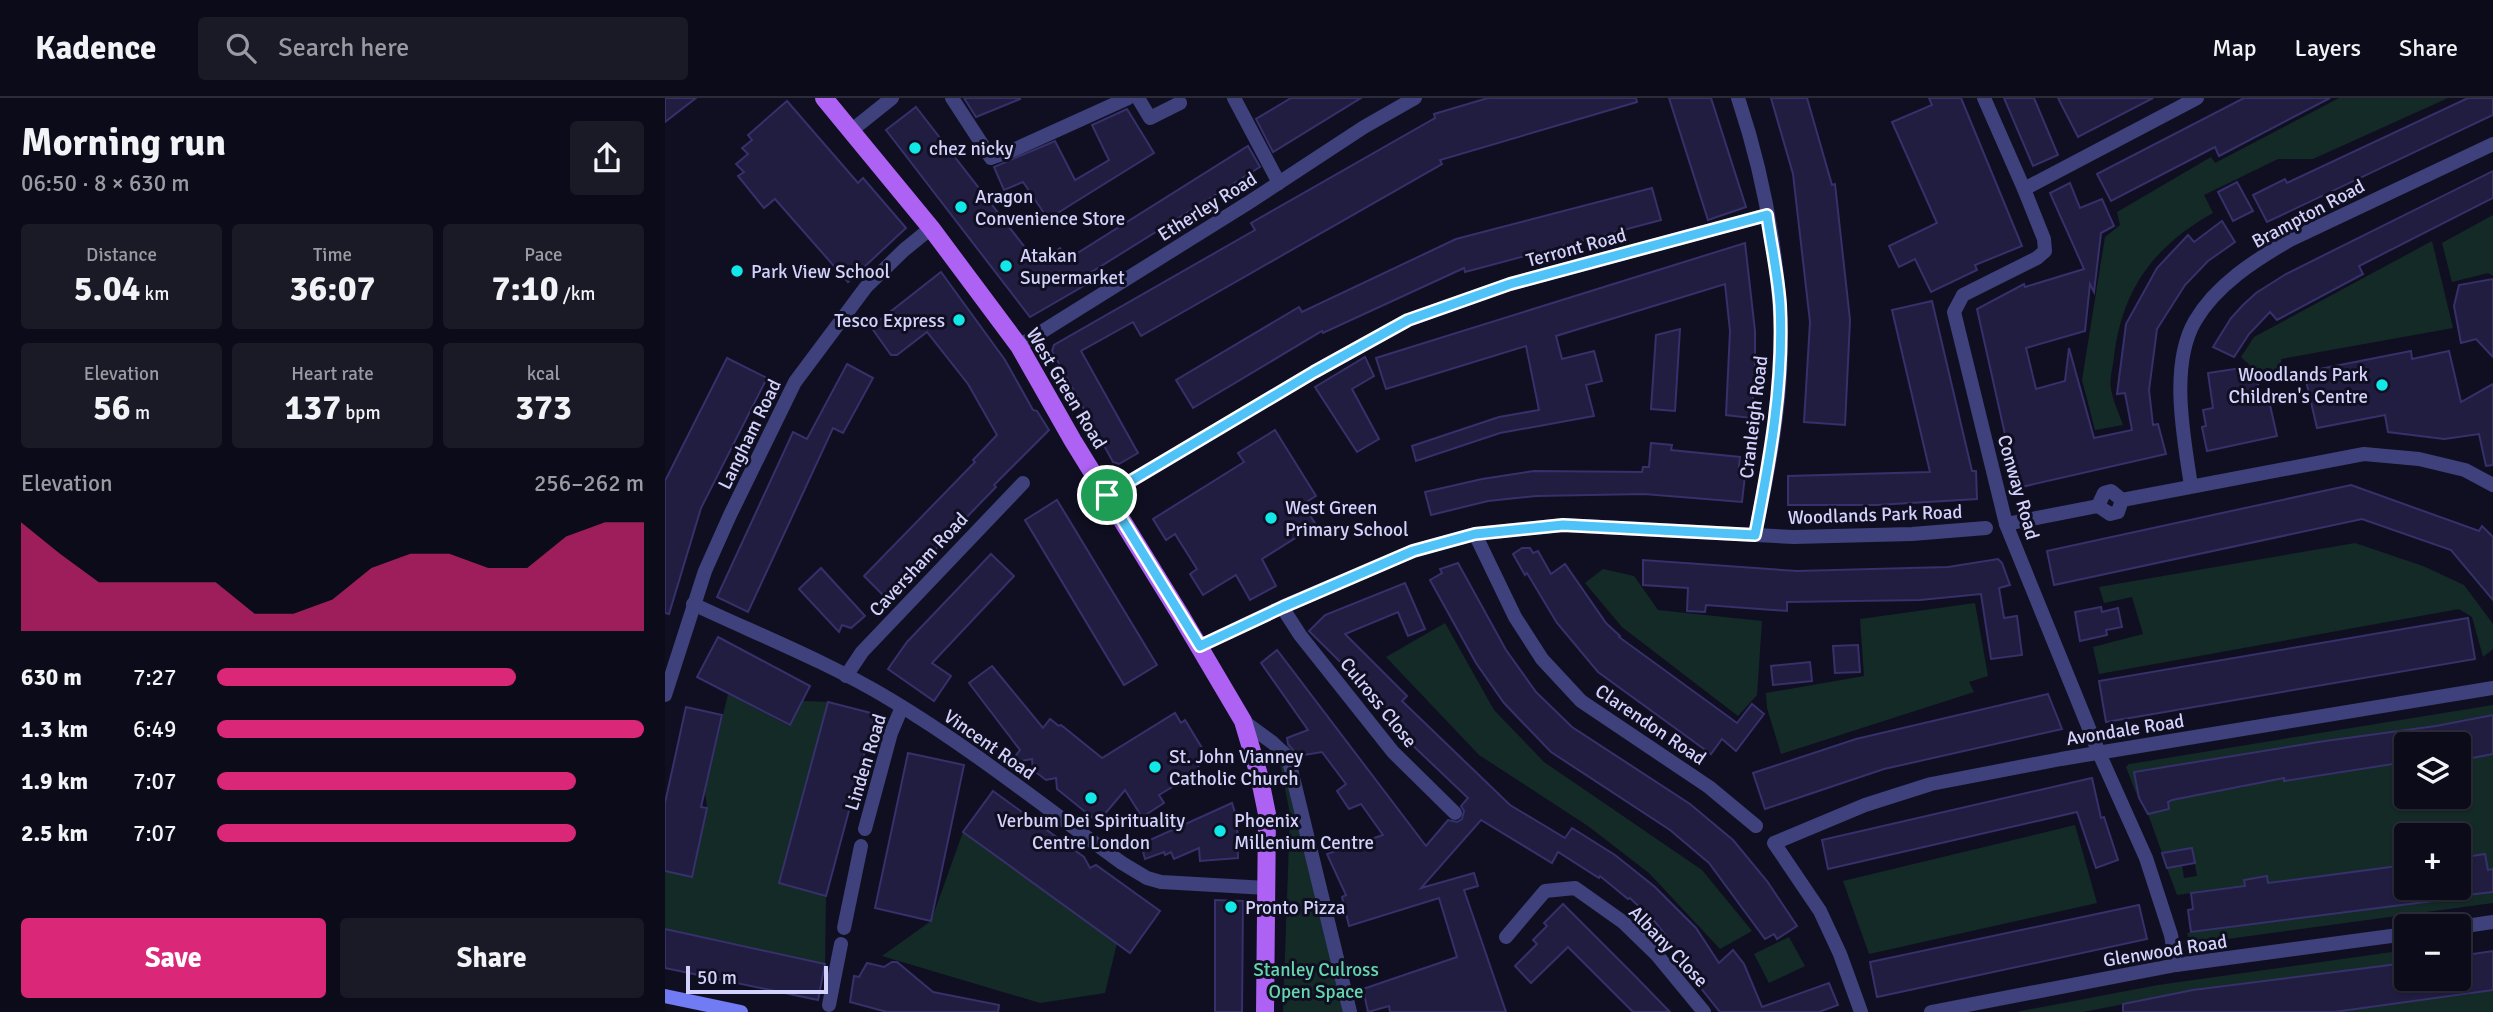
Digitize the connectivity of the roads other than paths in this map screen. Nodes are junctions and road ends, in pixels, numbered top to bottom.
1 (824, 98) edge
2 (892, 98) edge
3 (952, 98) edge
4 (1128, 98) edge
5 (1138, 98) edge
6 (1234, 98) edge
7 (1415, 98) edge
8 (1738, 98) edge
9 (1984, 98) edge
10 (2197, 98) edge
11 (1180, 103) dead end
12 (852, 130) junction
13 (2493, 144) edge
14 (1279, 183) junction
15 (2024, 189) junction
16 (1767, 215) junction
17 (931, 228) junction
18 (1019, 346) junction
19 (1023, 483) dead end
20 (2493, 485) edge
21 (2192, 486) junction
22 (1107, 495) junction
23 (2006, 524) junction
24 (1986, 527) dead end
25 (1475, 534) junction
26 (1755, 535) junction
27 (693, 604) junction
28 (1283, 607) junction
29 (1200, 646) junction
30 (846, 676) junction
31 (2493, 688) edge
32 (665, 695) edge
33 (902, 707) junction
34 (1243, 722) junction
35 (2099, 753) junction
36 (1455, 813) dead end
37 (1755, 826) dead end
38 (1267, 888) junction
39 (2493, 922) edge
40 (2471, 925) edge
41 (2394, 936) edge
42 (1506, 937) dead end
43 (2176, 965) junction
44 (665, 996) edge
45 (829, 1005) dead end
46 (741, 1012) edge
47 (1265, 1012) edge
48 (1350, 1012) edge
49 (1704, 1012) edge
50 (1861, 1012) edge
51 (1931, 1012) edge

1 - 12 main road, West Green Road
2 - 12 street
3 - 4 street
5 - 11 street
6 - 14 street
7 - 14 street, Etherley Road
8 - 16 street, Cranleigh Road
9 - 15 street, Conway Road
10 - 15 street
12 - 17 main road, West Green Road
13 - 21 street, Brampton Road
14 - 18 street, Etherley Road
15 - 23 street, Conway Road
16 - 22 street, Terront Road
16 - 26 street, Cranleigh Road
17 - 18 main road, West Green Road
17 - 27 street, Langham Road
18 - 22 main road, West Green Road
19 - 30 street, Caversham Road
20 - 21 street
21 - 23 street
22 - 29 main road, West Green Road
23 - 35 street, Conway Road
24 - 26 street, Woodlands Park Road
25 - 26 street, Woodlands Park Road
25 - 28 street, Woodlands Park Road
25 - 37 street, Clarendon Road
27 - 30 street, Vincent Road
27 - 32 street, Langham Road
28 - 29 street, Woodlands Park Road
28 - 36 street, Culross Close
29 - 34 main road, West Green Road
30 - 33 street, Vincent Road
31 - 35 street, Avondale Road
33 - 38 street, Vincent Road
33 - 45 street, Linden Road
34 - 38 main road, West Green Road
34 - 48 street
35 - 43 street, Conway Road
35 - 50 street, Avondale Road
38 - 47 main road, West Green Road
39 - 40 street
41 - 43 street, Glenwood Road
42 - 49 street, Albany Close
43 - 51 street, Glenwood Road
44 - 46 main road

